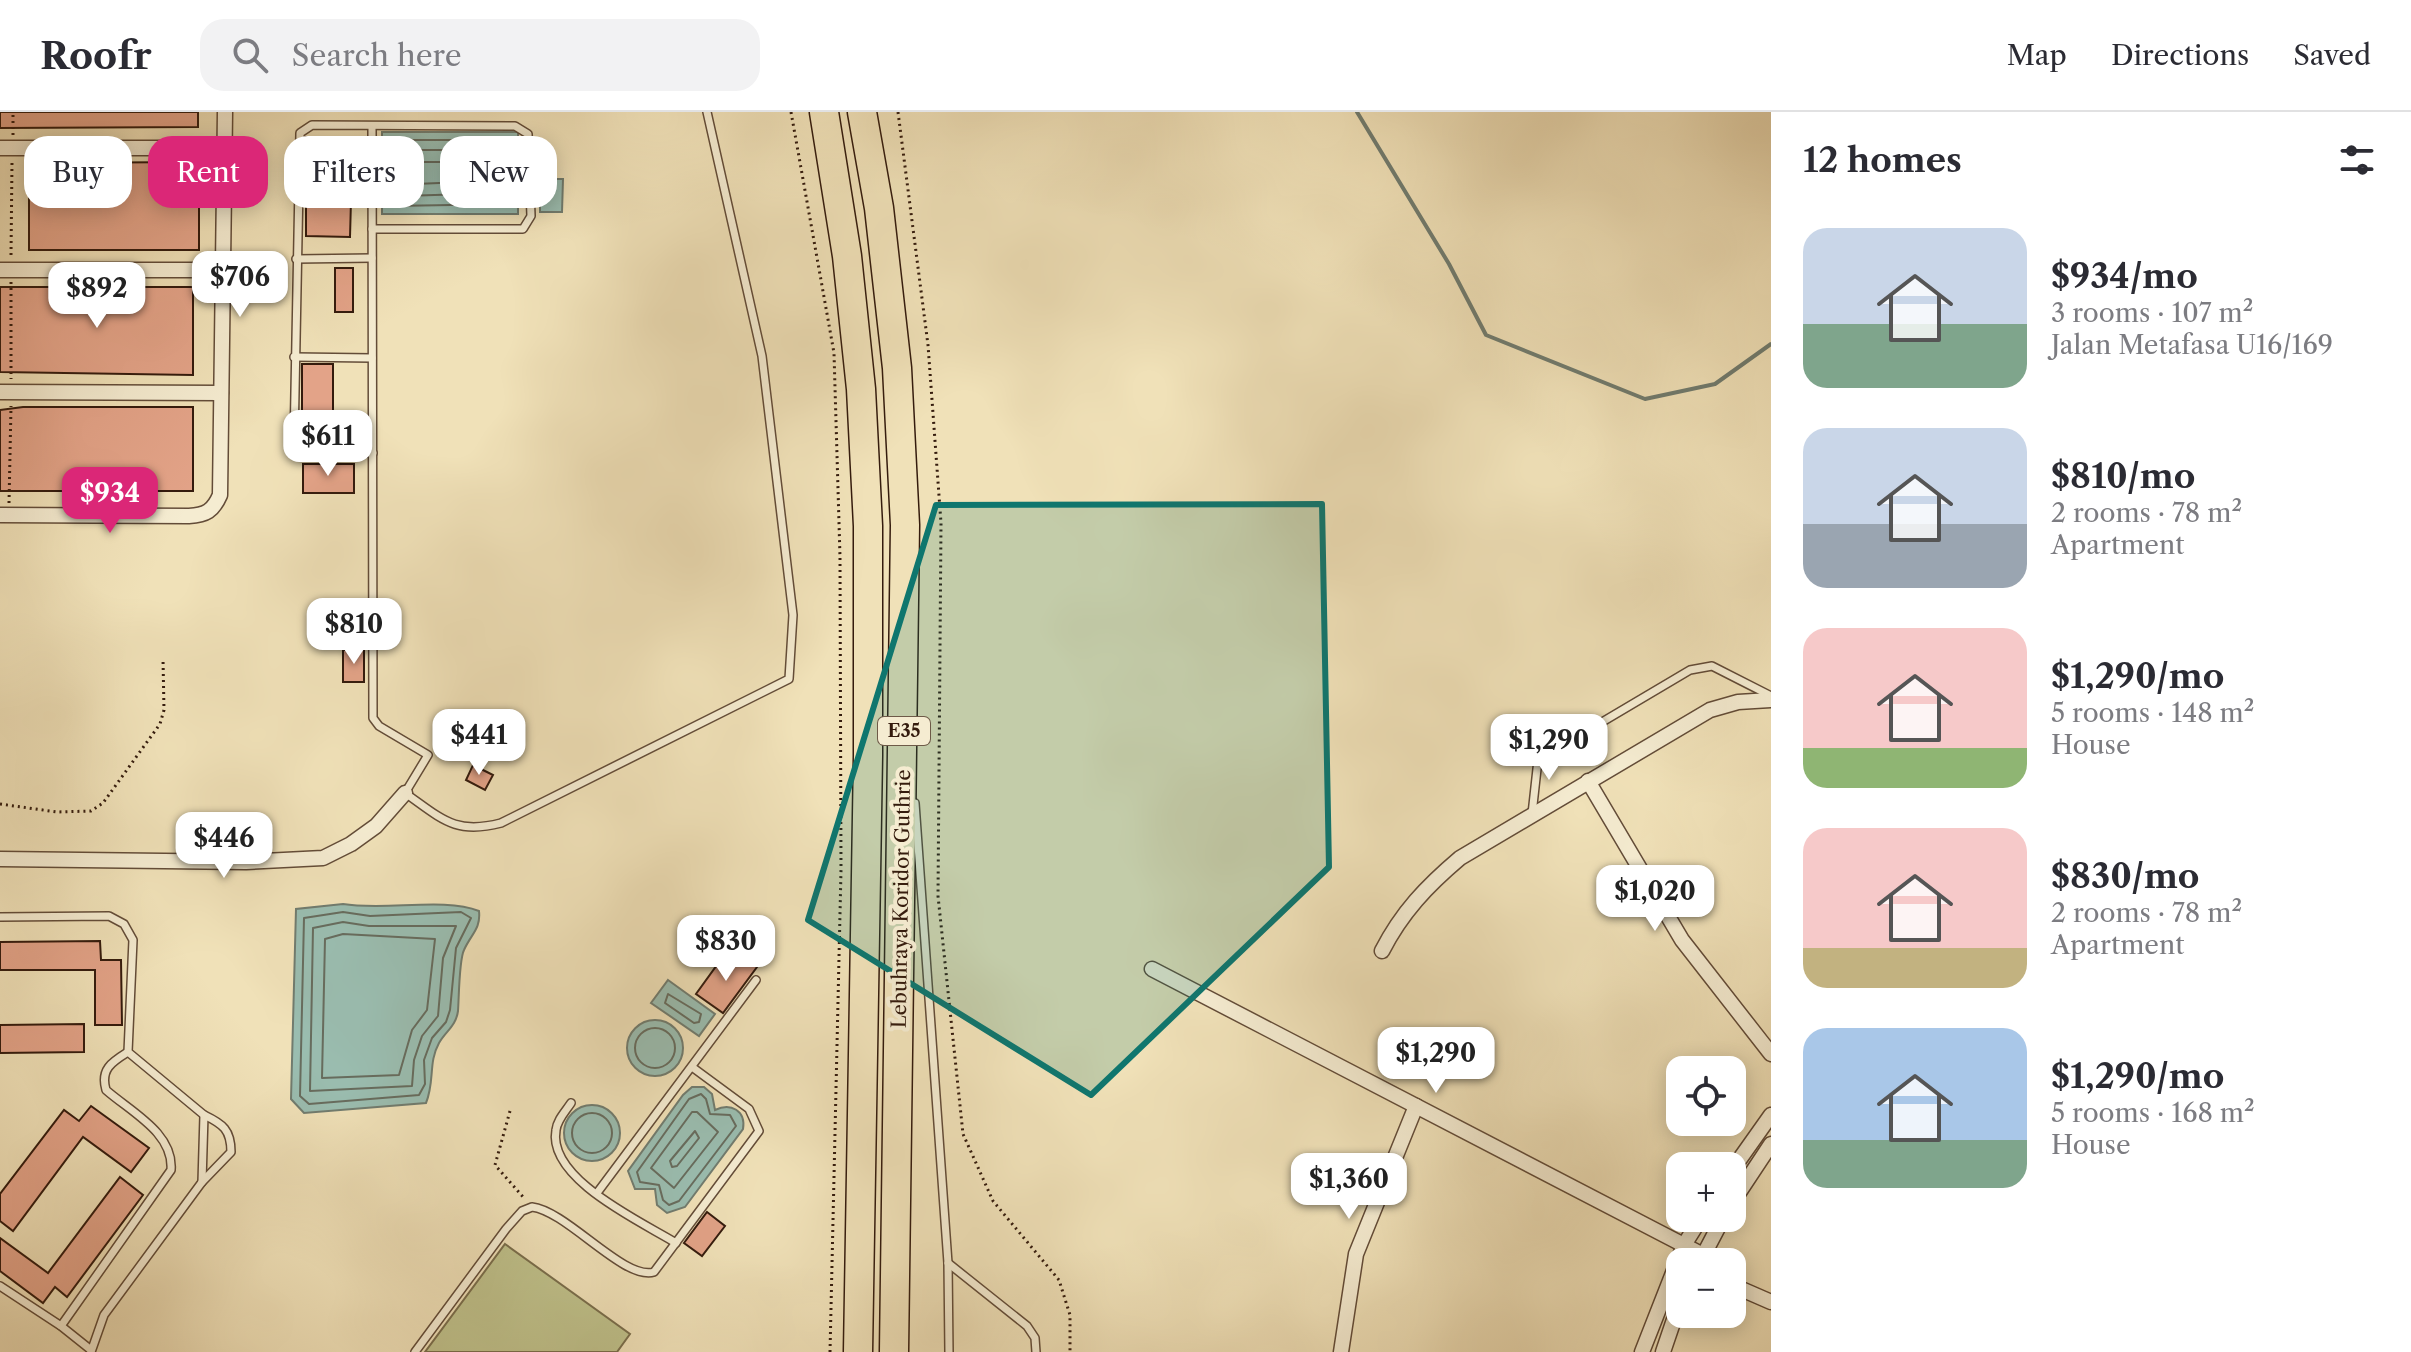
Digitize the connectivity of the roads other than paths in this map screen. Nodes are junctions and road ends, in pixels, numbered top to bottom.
1 (225, 112) edge
2 (707, 112) edge
3 (824, 112) edge
4 (862, 112) edge
5 (372, 126) junction
6 (225, 136) edge
7 (6, 148) edge
8 (148, 148) edge
9 (223, 208) edge
10 (372, 229) junction
11 (372, 258) junction
12 (296, 259) junction
13 (5, 270) edge
14 (221, 270) junction
15 (294, 357) junction
16 (372, 358) junction
17 (6, 392) edge
18 (221, 393) junction
19 (373, 453) junction
20 (4, 515) edge
21 (906, 649) junction
22 (1771, 698) edge
23 (912, 760) dead end
24 (1588, 781) junction
25 (914, 791) dead end
26 (405, 793) junction
27 (1532, 814) junction
28 (0, 859) edge
29 (0, 917) edge
30 (1382, 951) dead end
31 (1152, 969) dead end
32 (756, 980) dead end
33 (128, 1052) junction
34 (1771, 1054) edge
35 (692, 1067) junction
36 (571, 1103) dead end
37 (1416, 1106) junction
38 (204, 1115) junction
39 (1771, 1115) edge
40 (1771, 1144) edge
41 (1745, 1152) edge
42 (202, 1182) junction
43 (1746, 1182) edge
44 (597, 1193) junction
45 (1692, 1232) edge
46 (676, 1243) junction
47 (1684, 1245) junction
48 (1688, 1248) edge
49 (948, 1263) junction
50 (0, 1286) edge
51 (1746, 1291) edge
52 (1771, 1302) edge
53 (61, 1326) junction
54 (1671, 1328) edge
55 (91, 1351) edge
56 (415, 1352) edge
57 (858, 1352) edge
58 (894, 1352) edge
59 (949, 1352) edge
60 (1036, 1352) edge
61 (1341, 1352) edge
62 (1642, 1352) edge
63 (1663, 1352) edge

1 - 6 street
2 - 26 lane
3 - 57 highway, Lebuhraya Koridor Guthrie / E35
4 - 21 highway, Lebuhraya Koridor Guthrie / E35
5 - 10 lane
5 - 10 lane
5 - 12 lane
7 - 8 street
9 - 14 street
10 - 11 lane
11 - 12 lane
11 - 16 lane
12 - 15 lane
13 - 14 street
14 - 18 street
15 - 16 lane
15 - 19 lane
16 - 19 lane
17 - 18 street
18 - 20 street
19 - 26 lane
21 - 23 lane
21 - 58 highway, Lebuhraya Koridor Guthrie / E35
22 - 24 street
22 - 27 lane
24 - 27 street
24 - 34 street
25 - 49 lane
26 - 28 street
27 - 30 street
29 - 33 lane
31 - 37 street
32 - 35 lane
33 - 38 lane
33 - 53 lane
35 - 44 lane
35 - 46 lane
36 - 44 lane
37 - 47 street
37 - 61 street
38 - 42 lane
38 - 42 lane
39 - 41 street
40 - 43 street
42 - 55 lane
44 - 46 lane
45 - 47 street
46 - 56 lane
47 - 48 street
47 - 62 street
49 - 59 lane
49 - 60 lane
50 - 53 lane
51 - 52 street
53 - 55 lane
54 - 63 street

